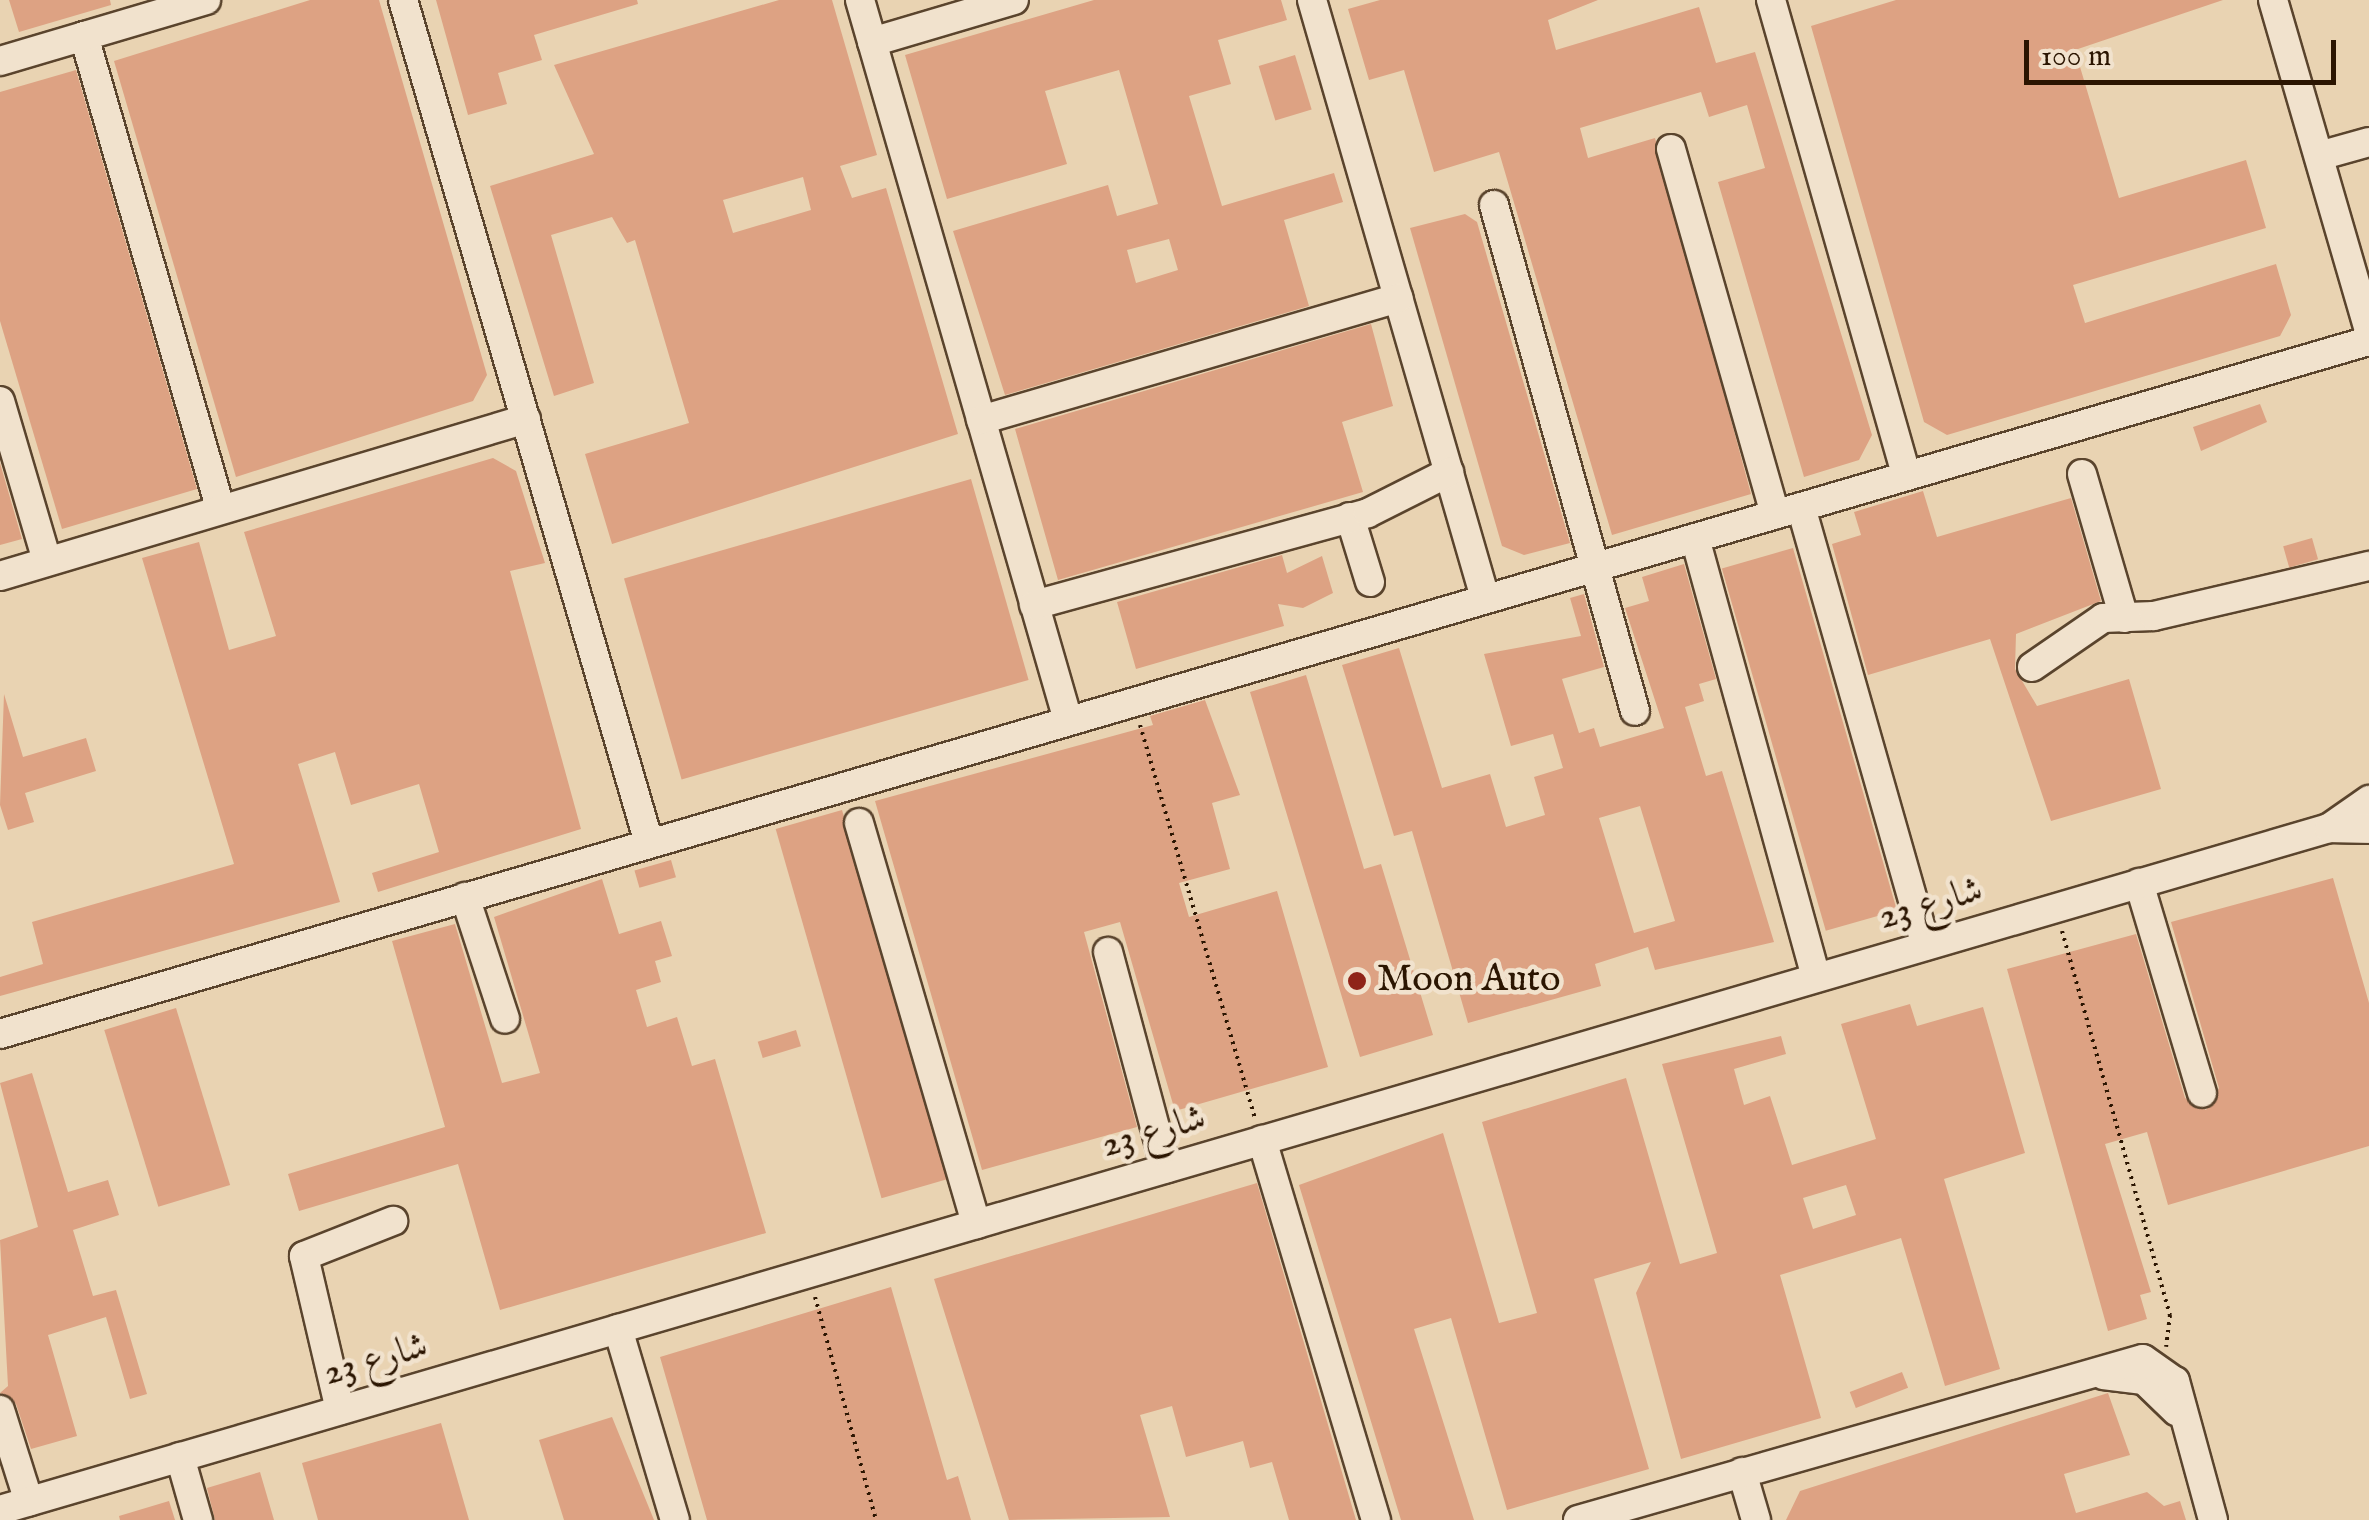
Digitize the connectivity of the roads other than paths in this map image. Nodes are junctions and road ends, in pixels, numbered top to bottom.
1 (206, 0) edge
2 (403, 0) edge
3 (860, 0) edge
4 (1014, 0) edge
5 (1312, 0) edge
6 (1771, 0) edge
7 (2273, 0) edge
8 (84, 36) junction
9 (872, 42) junction
10 (0, 61) edge
11 (2369, 142) edge
12 (1671, 149) dead end
13 (2318, 156) junction
14 (1494, 205) dead end
15 (1399, 298) junction
16 (2369, 330) edge
17 (2369, 341) edge
18 (0, 401) edge
19 (526, 419) junction
20 (981, 420) junction
21 (1449, 472) junction
22 (2082, 474) dead end
23 (1907, 476) junction
24 (221, 510) junction
25 (1789, 511) junction
26 (1350, 518) junction
27 (1695, 538) junction
28 (48, 562) junction
29 (1595, 566) junction
30 (2369, 566) edge
31 (0, 576) edge
32 (1370, 582) dead end
33 (1485, 598) junction
34 (1034, 604) junction
35 (2124, 618) junction
36 (2032, 667) dead end
37 (1635, 710) dead end
38 (1068, 720) junction
39 (2369, 800) edge
40 (859, 823) dead end
41 (2329, 828) junction
42 (2369, 828) edge
43 (650, 842) junction
44 (2139, 883) junction
45 (465, 897) junction
46 (1926, 946) junction
47 (1108, 952) dead end
48 (1816, 978) junction
49 (505, 1018) dead end
50 (0, 1034) edge
51 (2202, 1093) dead end
52 (1262, 1140) junction
53 (1166, 1168) junction
54 (393, 1221) dead end
55 (976, 1224) junction
56 (618, 1328) junction
57 (2062, 1378) junction
58 (0, 1410) edge
59 (340, 1410) junction
60 (2188, 1432) junction
61 (180, 1458) junction
62 (1742, 1472) junction
63 (29, 1502) junction
64 (0, 1510) edge
65 (198, 1520) edge
66 (676, 1520) edge
67 (1376, 1520) edge
68 (1578, 1520) edge
69 (1756, 1520) edge
70 (2213, 1520) edge

1 - 8 street
2 - 19 street
3 - 9 street
4 - 9 street
5 - 15 street
6 - 23 street
7 - 13 street
8 - 10 street
8 - 24 street
9 - 20 street
11 - 13 street
12 - 25 street
13 - 16 street
14 - 29 street
15 - 20 street
15 - 21 street
17 - 23 street
18 - 28 street
19 - 24 street
19 - 43 street
20 - 34 street
21 - 26 street
21 - 33 street
22 - 35 street
23 - 25 street
24 - 28 street
25 - 27 street
25 - 46 street
26 - 32 street
26 - 34 street
27 - 29 street
27 - 48 street
28 - 31 street
29 - 33 street
29 - 37 street
30 - 35 street
33 - 38 street
34 - 38 street
35 - 36 street
38 - 43 street
39 - 41 street, شارع 23
40 - 55 street
41 - 42 street, شارع 23
41 - 44 street, شارع 23
43 - 45 street
44 - 46 street, شارع 23
44 - 51 street
45 - 49 street
45 - 50 street
46 - 48 street, شارع 23
47 - 53 street
48 - 52 street, شارع 23
52 - 53 street, شارع 23
52 - 67 street
53 - 55 street, شارع 23
54 - 59 street
55 - 56 street, شارع 23
56 - 59 street, شارع 23
56 - 66 street
57 - 60 street
57 - 60 street
57 - 62 street
58 - 63 street
59 - 61 street, شارع 23
60 - 70 street
61 - 63 street, شارع 23
61 - 65 street
62 - 68 street
62 - 69 street
63 - 64 street, شارع 23

